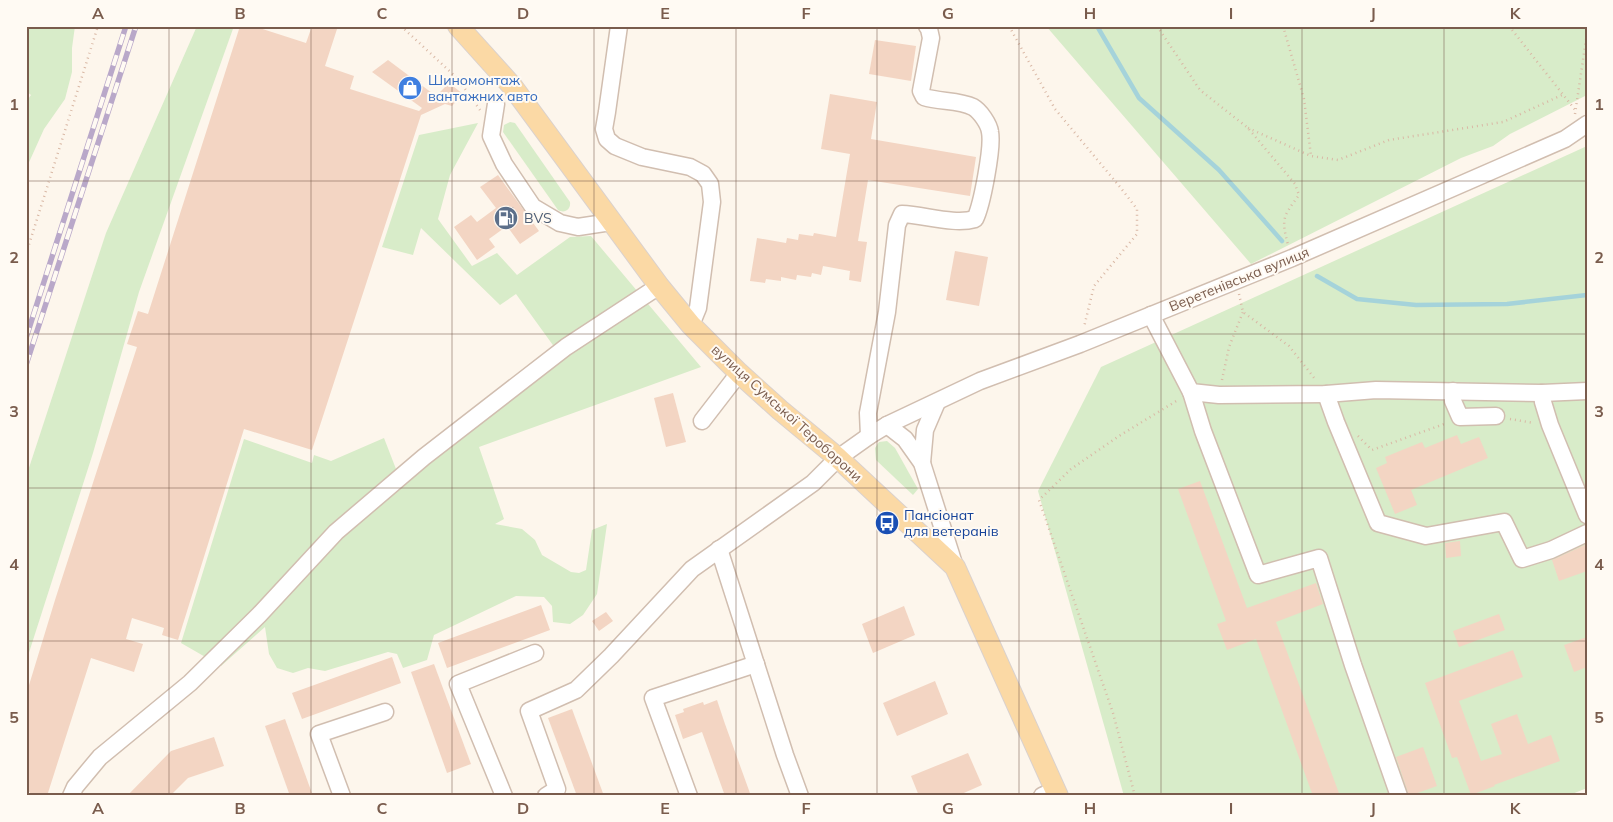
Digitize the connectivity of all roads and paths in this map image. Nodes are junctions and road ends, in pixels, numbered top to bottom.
1 (98, 26) edge
2 (401, 26) edge
3 (458, 26) edge
4 (619, 26) edge
5 (927, 26) edge
6 (1009, 26) edge
7 (1157, 26) edge
8 (1283, 26) edge
9 (1509, 26) edge
10 (1587, 32) edge
11 (1562, 95) junction
12 (496, 104) dead end
13 (480, 111) dead end
14 (1582, 117) edge
15 (1248, 128) junction
16 (1565, 139) junction
17 (1311, 156) junction
18 (611, 222) junction
19 (26, 254) edge
20 (1292, 258) junction
21 (1236, 281) junction
22 (659, 286) junction
23 (1243, 312) junction
24 (1151, 315) junction
25 (691, 325) junction
26 (1080, 344) junction
27 (739, 373) junction
28 (1453, 391) junction
29 (1191, 392) junction
30 (1587, 392) edge
31 (1542, 393) junction
32 (1326, 394) junction
33 (1219, 395) junction
34 (937, 402) junction
35 (1496, 416) joint
36 (702, 421) dead end
37 (887, 425) junction
38 (1444, 425) dead end
39 (1550, 425) junction
40 (1354, 431) dead end
41 (869, 436) junction
42 (838, 458) junction
43 (922, 463) junction
44 (1587, 515) edge
45 (1587, 533) edge
46 (719, 548) junction
47 (955, 567) junction
48 (535, 653) dead end
49 (756, 664) junction
50 (385, 712) dead end
51 (1052, 794) edge
52 (70, 796) edge
53 (342, 796) edge
54 (504, 796) edge
55 (546, 796) edge
56 (689, 796) edge
57 (800, 796) edge
58 (1135, 796) edge
59 (1399, 796) edge

1 - 19 path
2 - 13 path
3 - 18 main road, вулиця Сумської Тероборони
4 - 25 street
5 - 41 street
6 - 26 path
7 - 15 path
8 - 17 path
9 - 11 path
10 - 14 path
11 - 14 path
11 - 17 path
12 - 18 street
14 - 16 street, Веретенівська вулиця
14 - 16 path
15 - 17 path
15 - 20 path
16 - 20 street, Веретенівська вулиця
18 - 22 main road, вулиця Сумської Тероборони
20 - 21 street, Веретенівська вулиця
21 - 23 path
21 - 24 street, Веретенівська вулиця
22 - 25 main road, вулиця Сумської Тероборони
22 - 52 street
23 - 32 path
23 - 33 path
24 - 26 street, Веретенівська вулиця
24 - 29 street
25 - 27 main road, вулиця Сумської Тероборони
26 - 34 street, Веретенівська вулиця
27 - 36 street
27 - 42 main road, вулиця Сумської Тероборони
28 - 31 street
28 - 32 street
28 - 35 street
29 - 33 street
29 - 58 path
29 - 59 street
30 - 31 street
31 - 39 street
32 - 33 street
32 - 45 street
34 - 37 street, Веретенівська вулиця
34 - 43 street
35 - 39 path
37 - 41 street, Веретенівська вулиця
37 - 43 street
38 - 40 path
39 - 44 street
41 - 42 street, Веретенівська вулиця
42 - 46 street, Веретенівська вулиця
42 - 47 main road, вулиця Сумської Тероборони
43 - 47 street
46 - 49 street
46 - 55 street, Веретенівська вулиця
47 - 51 main road, вулиця Сумської Тероборони
48 - 54 street
49 - 56 street
49 - 57 street
50 - 53 street

